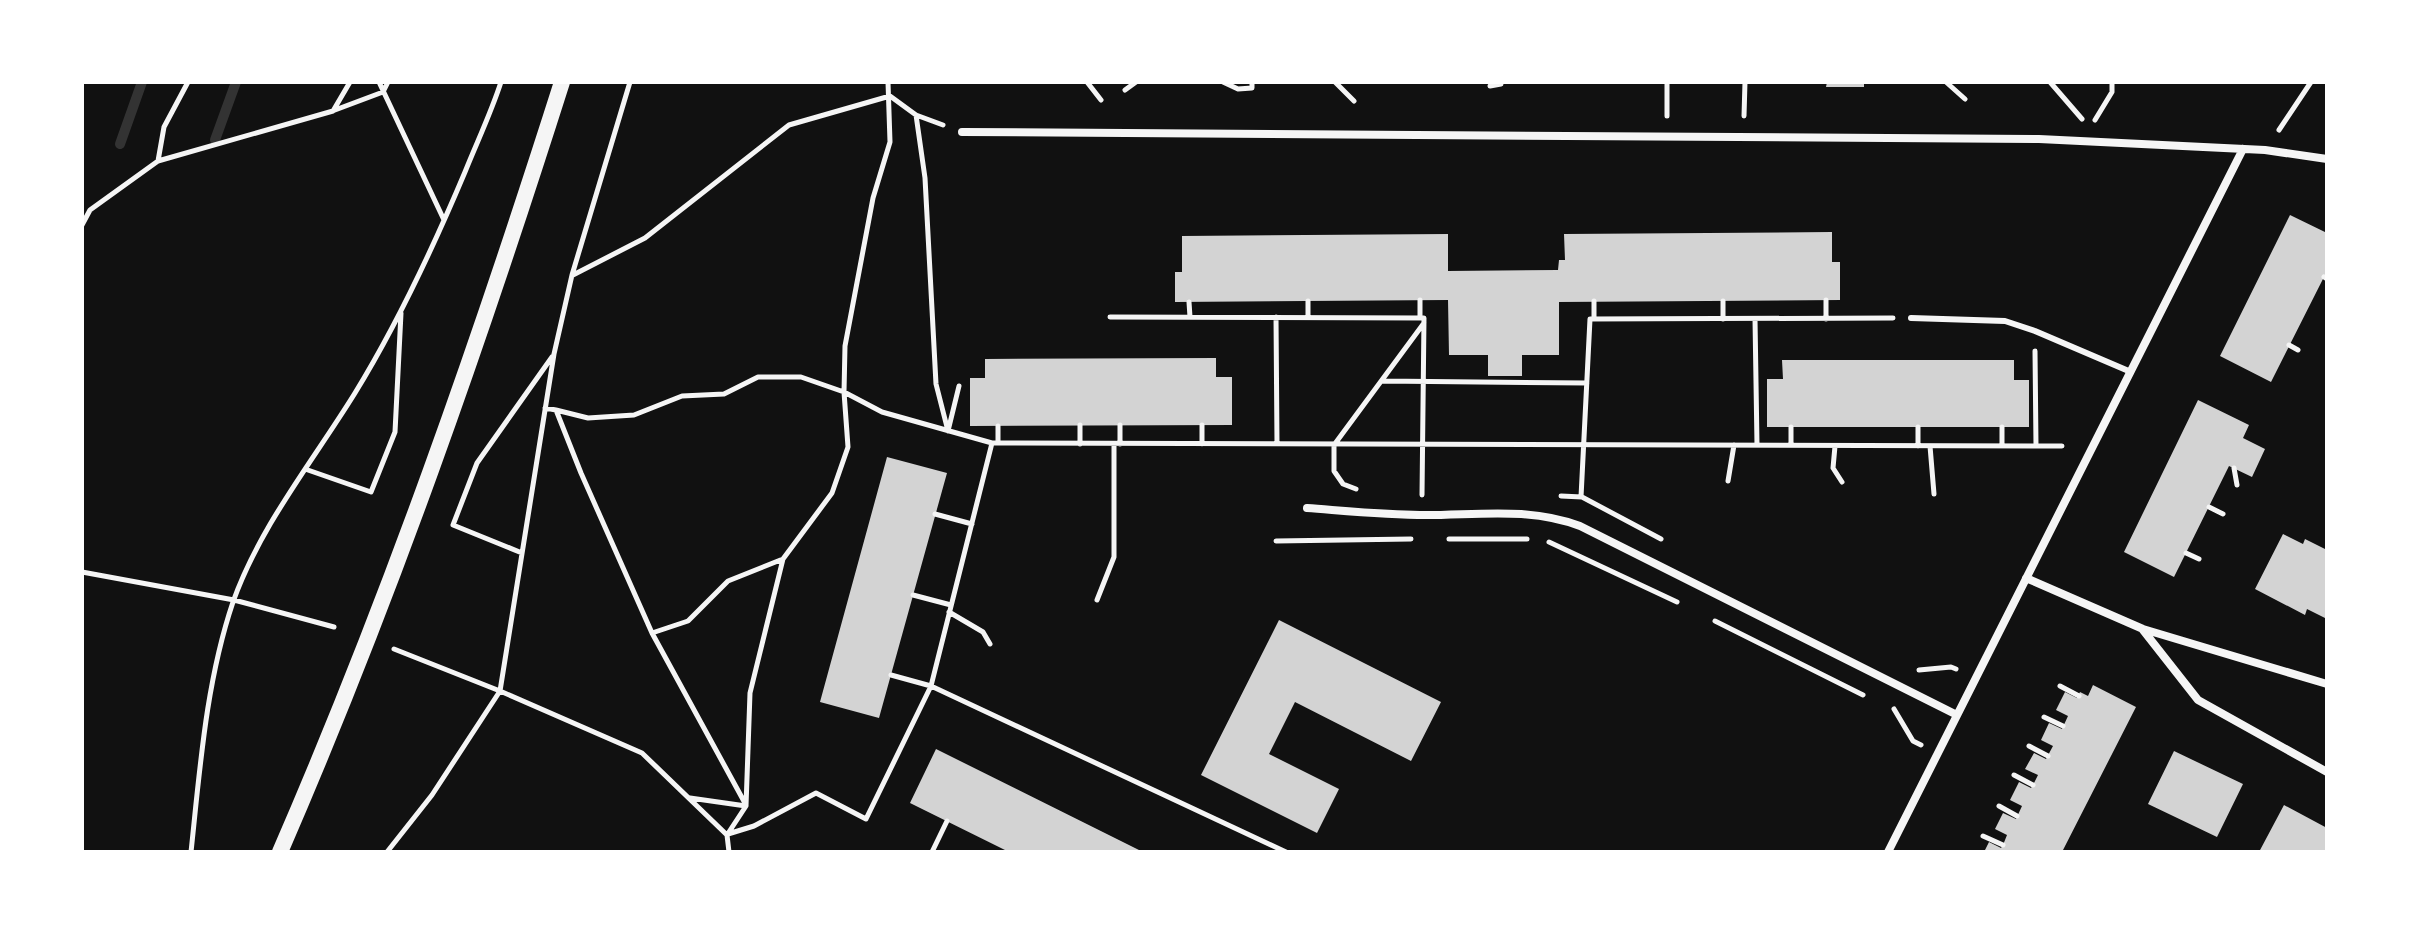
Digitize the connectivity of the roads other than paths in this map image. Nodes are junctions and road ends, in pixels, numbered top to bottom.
1 (562, 82) edge
2 (962, 132) road end
3 (2243, 149) junction
4 (2327, 159) edge
5 (1911, 318) road end
6 (2131, 372) junction
7 (1307, 508) dead end
8 (2026, 578) junction
9 (2143, 629) junction
10 (2327, 684) edge
11 (1957, 715) junction
12 (2327, 772) edge
13 (280, 852) edge
14 (1888, 852) edge

1 - 13 main road
2 - 3 street
3 - 4 street
3 - 6 street
5 - 6 lane
6 - 8 street
7 - 11 street
8 - 9 street
8 - 11 street
9 - 10 street
9 - 12 street
11 - 14 street

